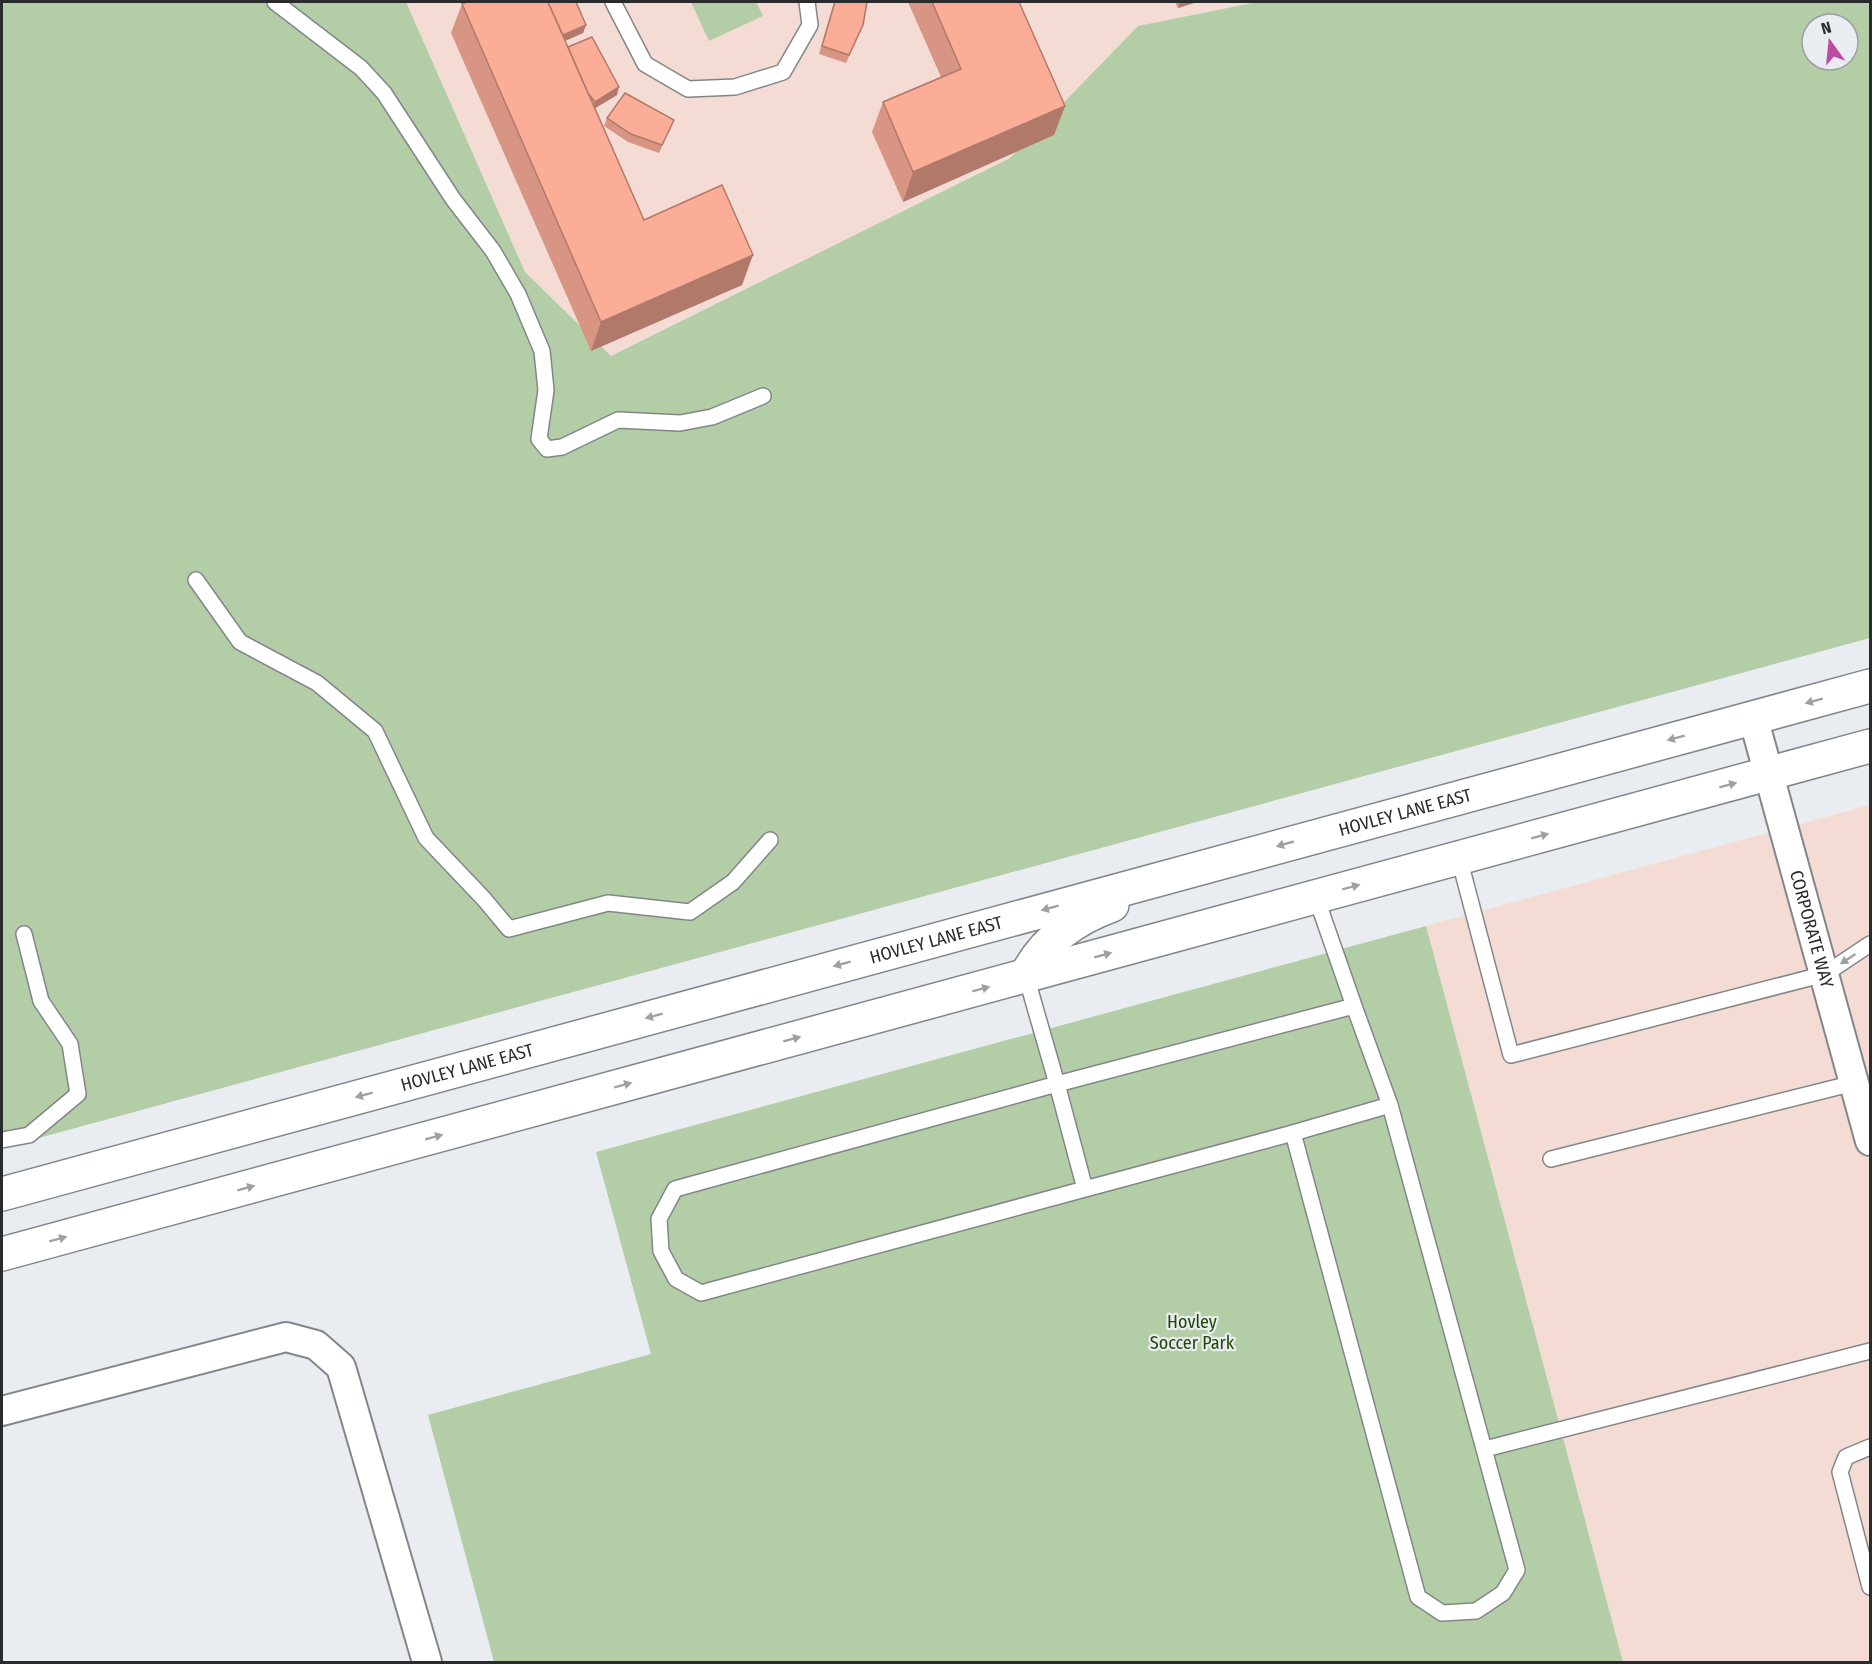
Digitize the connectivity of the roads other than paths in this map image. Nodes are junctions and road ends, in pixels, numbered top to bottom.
1 (274, 2) edge
2 (613, 2) edge
3 (807, 2) edge
4 (763, 396) dead end
5 (196, 580) dead end
6 (1870, 686) edge
7 (1753, 717) junction
8 (1870, 746) edge
9 (1769, 774) junction
10 (770, 840) dead end
11 (1248, 854) junction
12 (1459, 858) junction
13 (1316, 897) junction
14 (24, 934) dead end
15 (1870, 944) edge
16 (1825, 974) junction
17 (1026, 976) junction
18 (1354, 1006) junction
19 (1854, 1083) junction
20 (1057, 1084) junction
21 (1390, 1105) junction
22 (1869, 1131) edge
23 (1293, 1133) junction
24 (2, 1140) edge
25 (1551, 1159) dead end
26 (1085, 1189) junction
27 (2, 1194) edge
28 (2, 1254) edge
29 (1870, 1351) edge
30 (2, 1411) edge
31 (1870, 1447) edge
32 (1485, 1449) junction
33 (1870, 1587) edge
34 (427, 1662) edge

1 - 4 lane
2 - 3 lane
5 - 10 lane
6 -> 7 street, HOVLEY LANE EAST
7 - 9 street, CORPORATE WAY
7 -> 11 street, HOVLEY LANE EAST
8 - 9 street
12 -> 9 street
9 - 16 street, CORPORATE WAY
11 - 17 street
11 -> 27 street, HOVLEY LANE EAST
13 -> 12 street
12 - 16 lane
17 -> 13 street
13 - 18 lane
14 - 24 lane
15 -> 16 lane
16 - 19 street, CORPORATE WAY
17 - 20 lane
28 -> 17 street
18 - 20 lane
18 - 21 lane
19 - 22 street, CORPORATE WAY
19 - 25 lane
20 - 26 lane
20 - 26 lane
21 - 23 lane
21 - 32 lane
23 - 26 lane
23 - 32 lane
29 - 32 lane
30 - 34 street
31 - 33 lane

